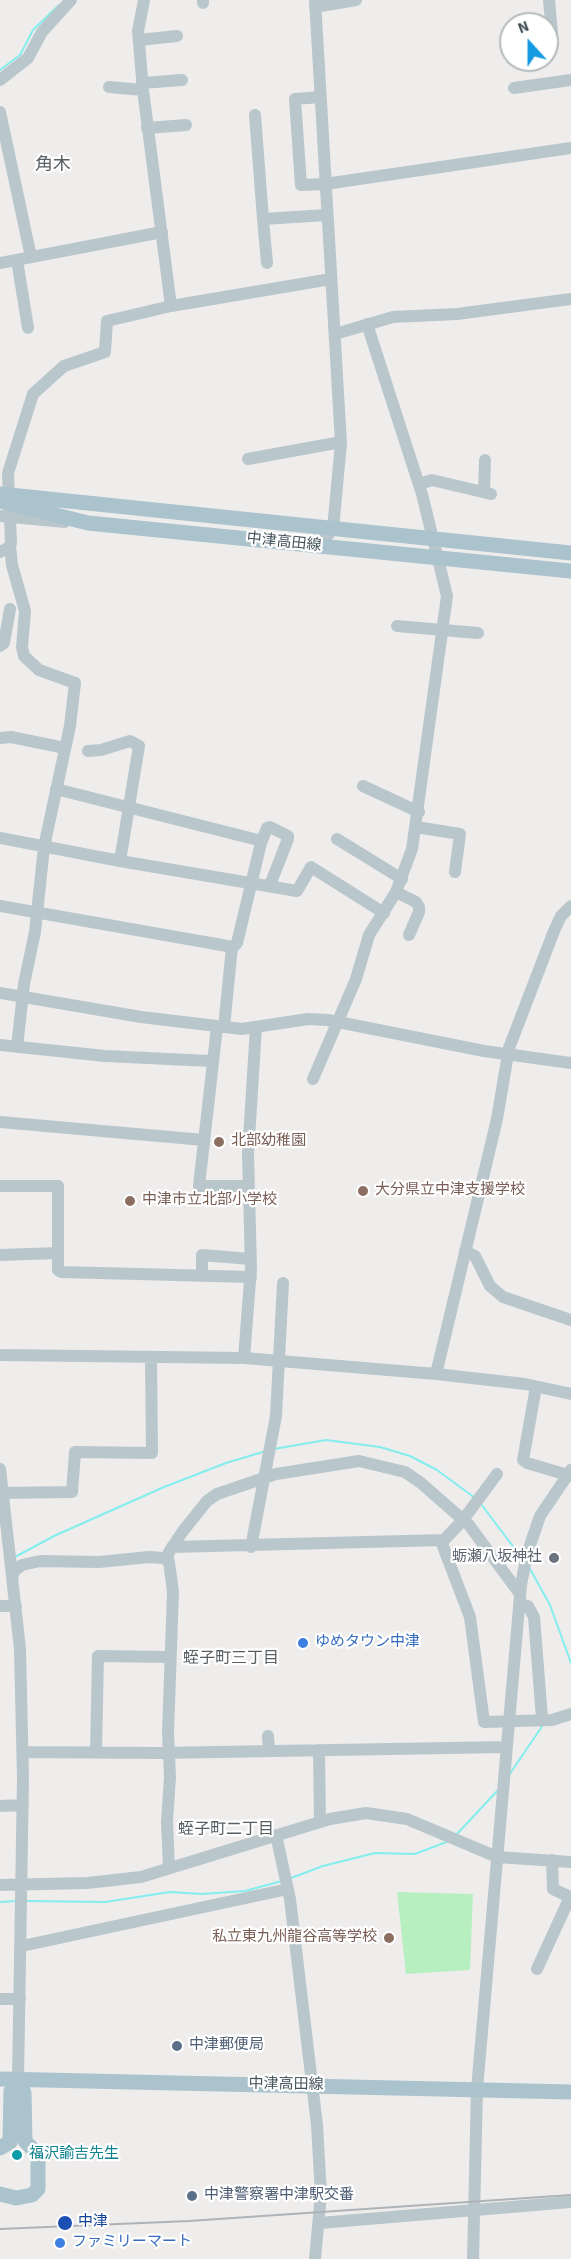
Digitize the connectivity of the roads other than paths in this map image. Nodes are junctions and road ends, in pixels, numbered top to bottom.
1 (71, 0) edge
2 (144, 0) edge
3 (356, 0) edge
4 (315, 4) edge
5 (177, 36) dead end
6 (139, 40) junction
7 (0, 80) edge
8 (182, 80) dead end
9 (571, 80) edge
10 (110, 87) dead end
11 (143, 87) junction
12 (514, 88) dead end
13 (320, 97) junction
14 (0, 112) edge
15 (255, 115) dead end
16 (186, 125) dead end
17 (147, 128) junction
18 (571, 148) edge
19 (325, 184) junction
20 (327, 215) junction
21 (263, 219) junction
22 (162, 232) junction
23 (31, 257) junction
24 (17, 260) junction
25 (267, 262) dead end
26 (0, 263) edge
27 (331, 279) junction
28 (571, 299) edge
29 (171, 306) junction
30 (367, 324) junction
31 (28, 328) dead end
32 (335, 334) junction
33 (341, 442) junction
34 (248, 459) dead end
35 (485, 460) dead end
36 (418, 484) junction
37 (4, 504) edge
38 (333, 529) junction
39 (434, 540) junction
40 (319, 546) junction
41 (5, 549) edge
42 (571, 553) edge
43 (439, 558) junction
44 (571, 571) edge
45 (10, 609) dead end
46 (397, 626) dead end
47 (441, 630) junction
48 (478, 633) dead end
49 (0, 646) edge
50 (0, 738) edge
51 (65, 748) junction
52 (88, 751) dead end
53 (363, 786) dead end
54 (56, 789) junction
55 (130, 808) junction
56 (419, 812) junction
57 (416, 827) junction
58 (0, 838) edge
59 (337, 839) dead end
60 (262, 841) junction
61 (44, 847) junction
62 (120, 861) junction
63 (455, 872) dead end
64 (402, 879) junction
65 (251, 883) junction
66 (270, 885) junction
67 (396, 892) junction
68 (571, 906) edge
69 (0, 908) edge
70 (36, 913) junction
71 (384, 913) junction
72 (409, 935) dead end
73 (232, 947) junction
74 (0, 993) edge
75 (22, 998) junction
76 (338, 1022) junction
77 (220, 1027) junction
78 (255, 1027) junction
79 (0, 1045) edge
80 (16, 1047) junction
81 (508, 1053) junction
82 (212, 1061) junction
83 (571, 1063) edge
84 (313, 1079) dead end
85 (0, 1122) edge
86 (204, 1140) junction
87 (248, 1185) junction
88 (0, 1186) edge
89 (465, 1251) junction
90 (58, 1253) junction
91 (0, 1255) edge
92 (250, 1258) junction
93 (202, 1275) junction
94 (250, 1277) junction
95 (283, 1283) dead end
96 (571, 1320) edge
97 (0, 1355) edge
98 (151, 1357) junction
99 (244, 1359) junction
100 (280, 1362) junction
101 (436, 1374) junction
102 (536, 1388) junction
103 (571, 1394) edge
104 (0, 1469) edge
105 (496, 1474) dead end
106 (570, 1474) edge
107 (263, 1477) junction
108 (1, 1493) edge
109 (464, 1520) junction
110 (441, 1541) junction
111 (172, 1546) junction
112 (251, 1547) junction
113 (167, 1560) junction
114 (13, 1580) junction
115 (519, 1599) junction
116 (0, 1606) edge
117 (16, 1606) junction
118 (170, 1657) junction
119 (571, 1714) edge
120 (546, 1718) junction
121 (509, 1721) junction
122 (268, 1736) dead end
123 (506, 1747) junction
124 (319, 1750) junction
125 (269, 1751) junction
126 (23, 1752) junction
127 (96, 1752) junction
128 (169, 1752) junction
129 (23, 1804) junction
130 (0, 1806) edge
131 (320, 1822) junction
132 (276, 1835) junction
133 (497, 1857) junction
134 (552, 1860) junction
135 (571, 1862) edge
136 (169, 1868) junction
137 (23, 1883) junction
138 (287, 1883) junction
139 (0, 1885) edge
140 (22, 1946) junction
141 (537, 1969) dead end
142 (0, 1999) edge
143 (21, 1999) junction
144 (0, 2079) edge
145 (18, 2080) junction
146 (311, 2085) junction
147 (477, 2090) junction
148 (571, 2092) edge
149 (0, 2148) edge
150 (0, 2194) edge
151 (571, 2202) edge
152 (474, 2210) junction
153 (320, 2223) junction
154 (315, 2259) edge
155 (473, 2259) edge

1 - 7 street
2 - 6 street
3 - 4 street
4 - 13 street
5 - 6 street
6 - 11 street
8 - 11 street
9 - 12 street
10 - 11 street
11 - 17 street
13 - 19 street
13 - 19 street
14 - 23 street
15 - 21 street
16 - 17 street
17 - 22 street
18 - 19 street
19 - 20 street
20 - 21 street
20 - 27 street
21 - 25 street
22 - 23 street
22 - 29 street
23 - 24 street
24 - 26 street
24 - 31 street
27 - 29 street
27 - 32 street
28 - 30 street
29 - 37 street
30 - 32 street
30 - 36 street
32 - 33 street
33 - 34 street
33 - 38 street
35 - 36 street
36 - 39 street
37 - 38 main road, 中津高田線
37 - 40 main road, 中津高田線
37 - 41 street
38 - 39 main road, 中津高田線
38 - 40 street
39 - 42 main road, 中津高田線
39 - 43 street
40 - 43 main road, 中津高田線
41 - 51 street
43 - 44 main road, 中津高田線
43 - 47 street
45 - 49 street
46 - 47 street
47 - 48 street
47 - 56 street
50 - 51 street
51 - 54 street
52 - 55 street
53 - 56 street
54 - 55 street
54 - 61 street
55 - 60 street
55 - 62 street
56 - 57 street
57 - 63 street
57 - 64 street
58 - 61 street
59 - 64 street
60 - 65 street
60 - 66 street
61 - 62 street
61 - 70 street
62 - 65 street
64 - 67 street
65 - 66 street
65 - 73 street
66 - 71 street
67 - 71 street
67 - 72 street
68 - 81 street
69 - 70 street
70 - 73 street
70 - 75 street
71 - 76 street
73 - 77 street
74 - 75 street
75 - 77 street
75 - 80 street
76 - 78 street
76 - 81 street
76 - 84 street
77 - 78 street
77 - 82 street
78 - 87 street
79 - 80 street
80 - 82 street
81 - 83 street
81 - 89 street
82 - 86 street
85 - 86 street
86 - 87 street
87 - 92 street
88 - 90 street
89 - 96 street
89 - 101 street
90 - 91 street
90 - 93 street
92 - 93 street
92 - 94 street
93 - 94 street
94 - 99 street
95 - 100 street
97 - 98 street
98 - 99 street
98 - 108 street
99 - 100 street
100 - 101 street
100 - 107 street
101 - 102 street
102 - 103 street
102 - 106 street
104 - 108 street
105 - 109 street
106 - 115 street
107 - 109 street
107 - 111 street
107 - 112 street
108 - 114 street
109 - 110 street
109 - 115 street
110 - 112 street
110 - 121 street
111 - 112 street
111 - 113 street
113 - 114 street
113 - 118 street
114 - 117 street
115 - 120 street
115 - 121 street
116 - 117 street
117 - 126 street
118 - 127 street
118 - 128 street
119 - 120 street
120 - 121 street
121 - 123 street
122 - 125 street
123 - 124 street
123 - 133 street
124 - 125 street
124 - 131 street
125 - 128 street
126 - 127 street
126 - 129 street
127 - 128 street
128 - 136 street
129 - 130 street
129 - 137 street
131 - 132 street
131 - 133 street
132 - 136 street
132 - 138 street
133 - 134 street
133 - 147 street
134 - 135 street
134 - 141 street
136 - 137 street
137 - 139 street
137 - 140 street
138 - 140 street
138 - 146 street
140 - 143 street
142 - 143 street
143 - 145 street
144 - 145 main road, 中津高田線
145 - 146 main road, 中津高田線
145 - 149 main road
145 - 150 main road
146 - 147 main road, 中津高田線
146 - 153 street
147 - 148 main road, 中津高田線
147 - 152 street
151 - 152 street
152 - 153 street
152 - 155 street
153 - 154 street

